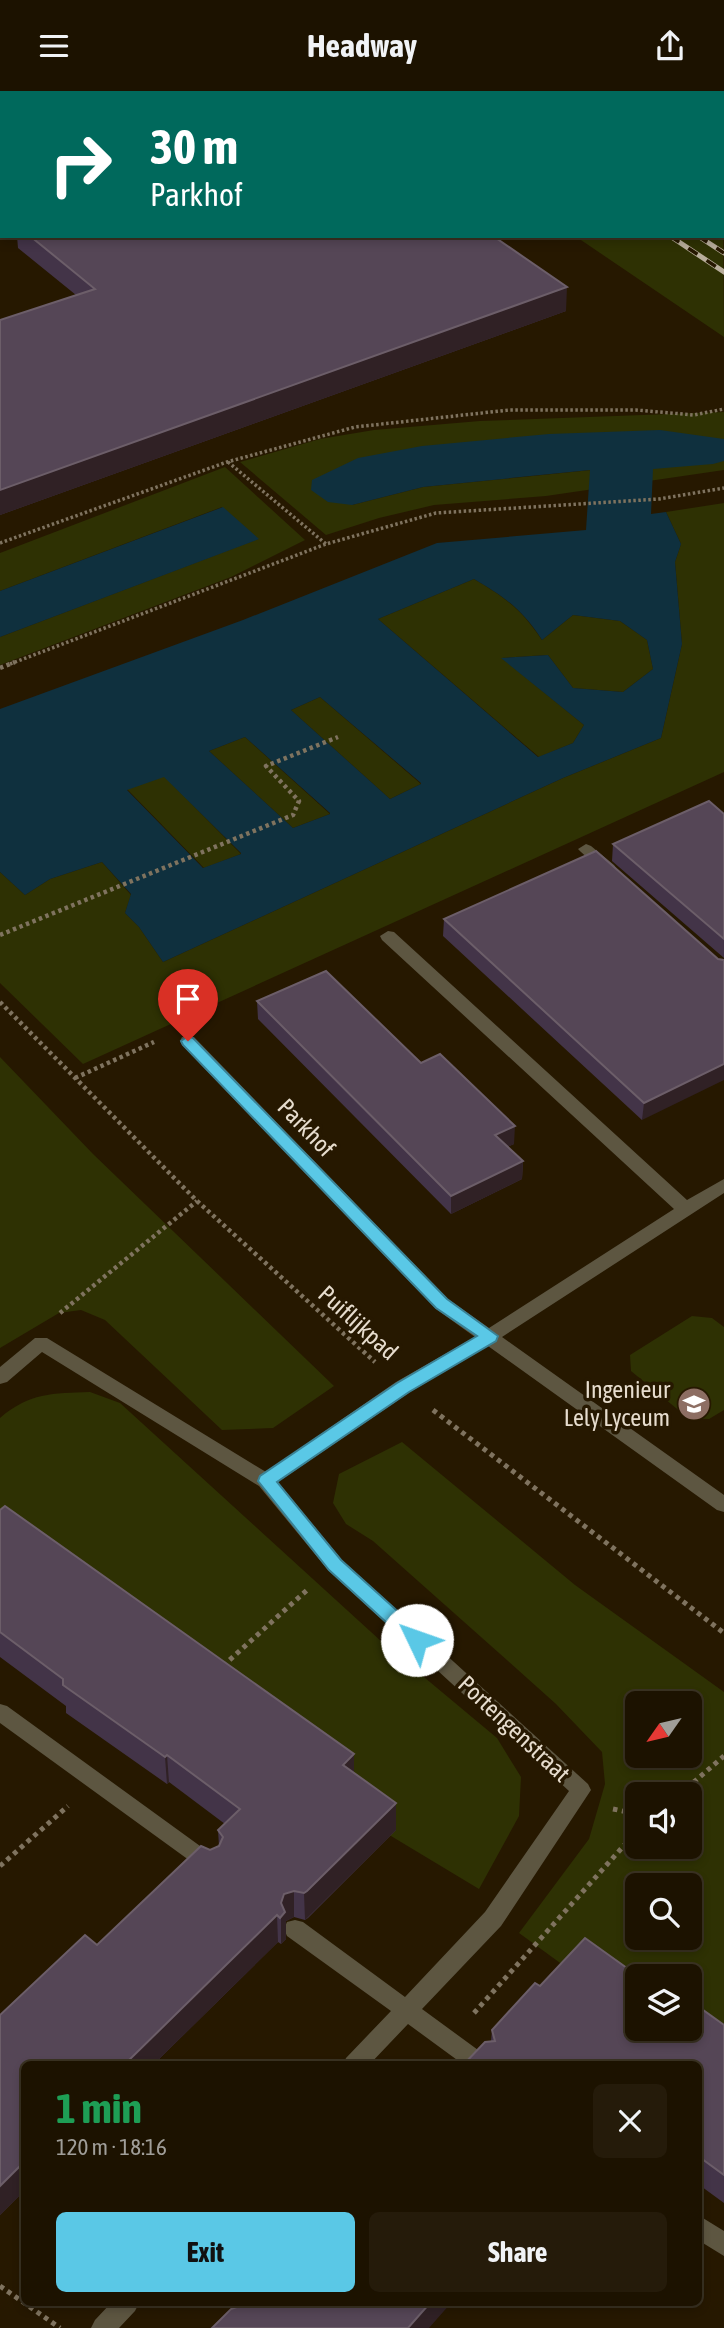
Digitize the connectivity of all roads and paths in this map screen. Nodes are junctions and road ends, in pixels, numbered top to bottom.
1 (724, 409) edge
2 (227, 462) junction
3 (724, 488) edge
4 (0, 543) edge
5 (326, 544) junction
6 (0, 668) edge
7 (338, 737) dead end
8 (586, 849) dead end
9 (616, 875) edge
10 (0, 935) edge
11 (388, 936) dead end
12 (0, 1002) edge
13 (188, 1041) joint
14 (75, 1078) junction
15 (724, 1185) edge
16 (197, 1201) junction
17 (687, 1210) junction
18 (490, 1336) junction
19 (41, 1343) junction
20 (0, 1377) edge
21 (403, 1387) junction
22 (266, 1481) junction
23 (724, 1505) edge
24 (335, 1565) junction
25 (724, 1633) edge
26 (218, 1670) edge
27 (0, 1712) edge
28 (724, 1756) edge
29 (694, 1782) edge
30 (625, 1844) edge
31 (211, 1865) edge
32 (295, 1929) edge
33 (406, 2011) junction
34 (449, 2042) junction
35 (358, 2061) edge
36 (475, 2061) edge
37 (702, 2229) edge
38 (724, 2245) edge
39 (0, 2286) edge
40 (21, 2301) edge
41 (29, 2306) edge
42 (124, 2306) edge
43 (60, 2328) edge
44 (103, 2328) edge

1 - 2 path
2 - 4 path
2 - 5 path
3 - 5 path
5 - 6 path
7 - 10 path
8 - 9 street
11 - 17 street
12 - 14 path, Puiflijkpad
13 - 14 path
13 - 18 street, Parkhof
14 - 16 path, Puiflijkpad
15 - 17 street
16 - 19 path
16 - 21 path, Puiflijkpad
17 - 18 street
18 - 21 street
18 - 23 street, Parkhof
19 - 20 street
19 - 22 street, Portengenstraat
21 - 22 street
21 - 25 path, Puiflijkpad
22 - 24 street, Portengenstraat
24 - 26 path
24 - 33 street, Portengenstraat
27 - 31 street
28 - 29 path
30 - 34 path
32 - 33 street
33 - 34 street
33 - 35 street, Portengenstraat
34 - 36 street
37 - 38 street
39 - 40 path
41 - 43 path
42 - 44 street

